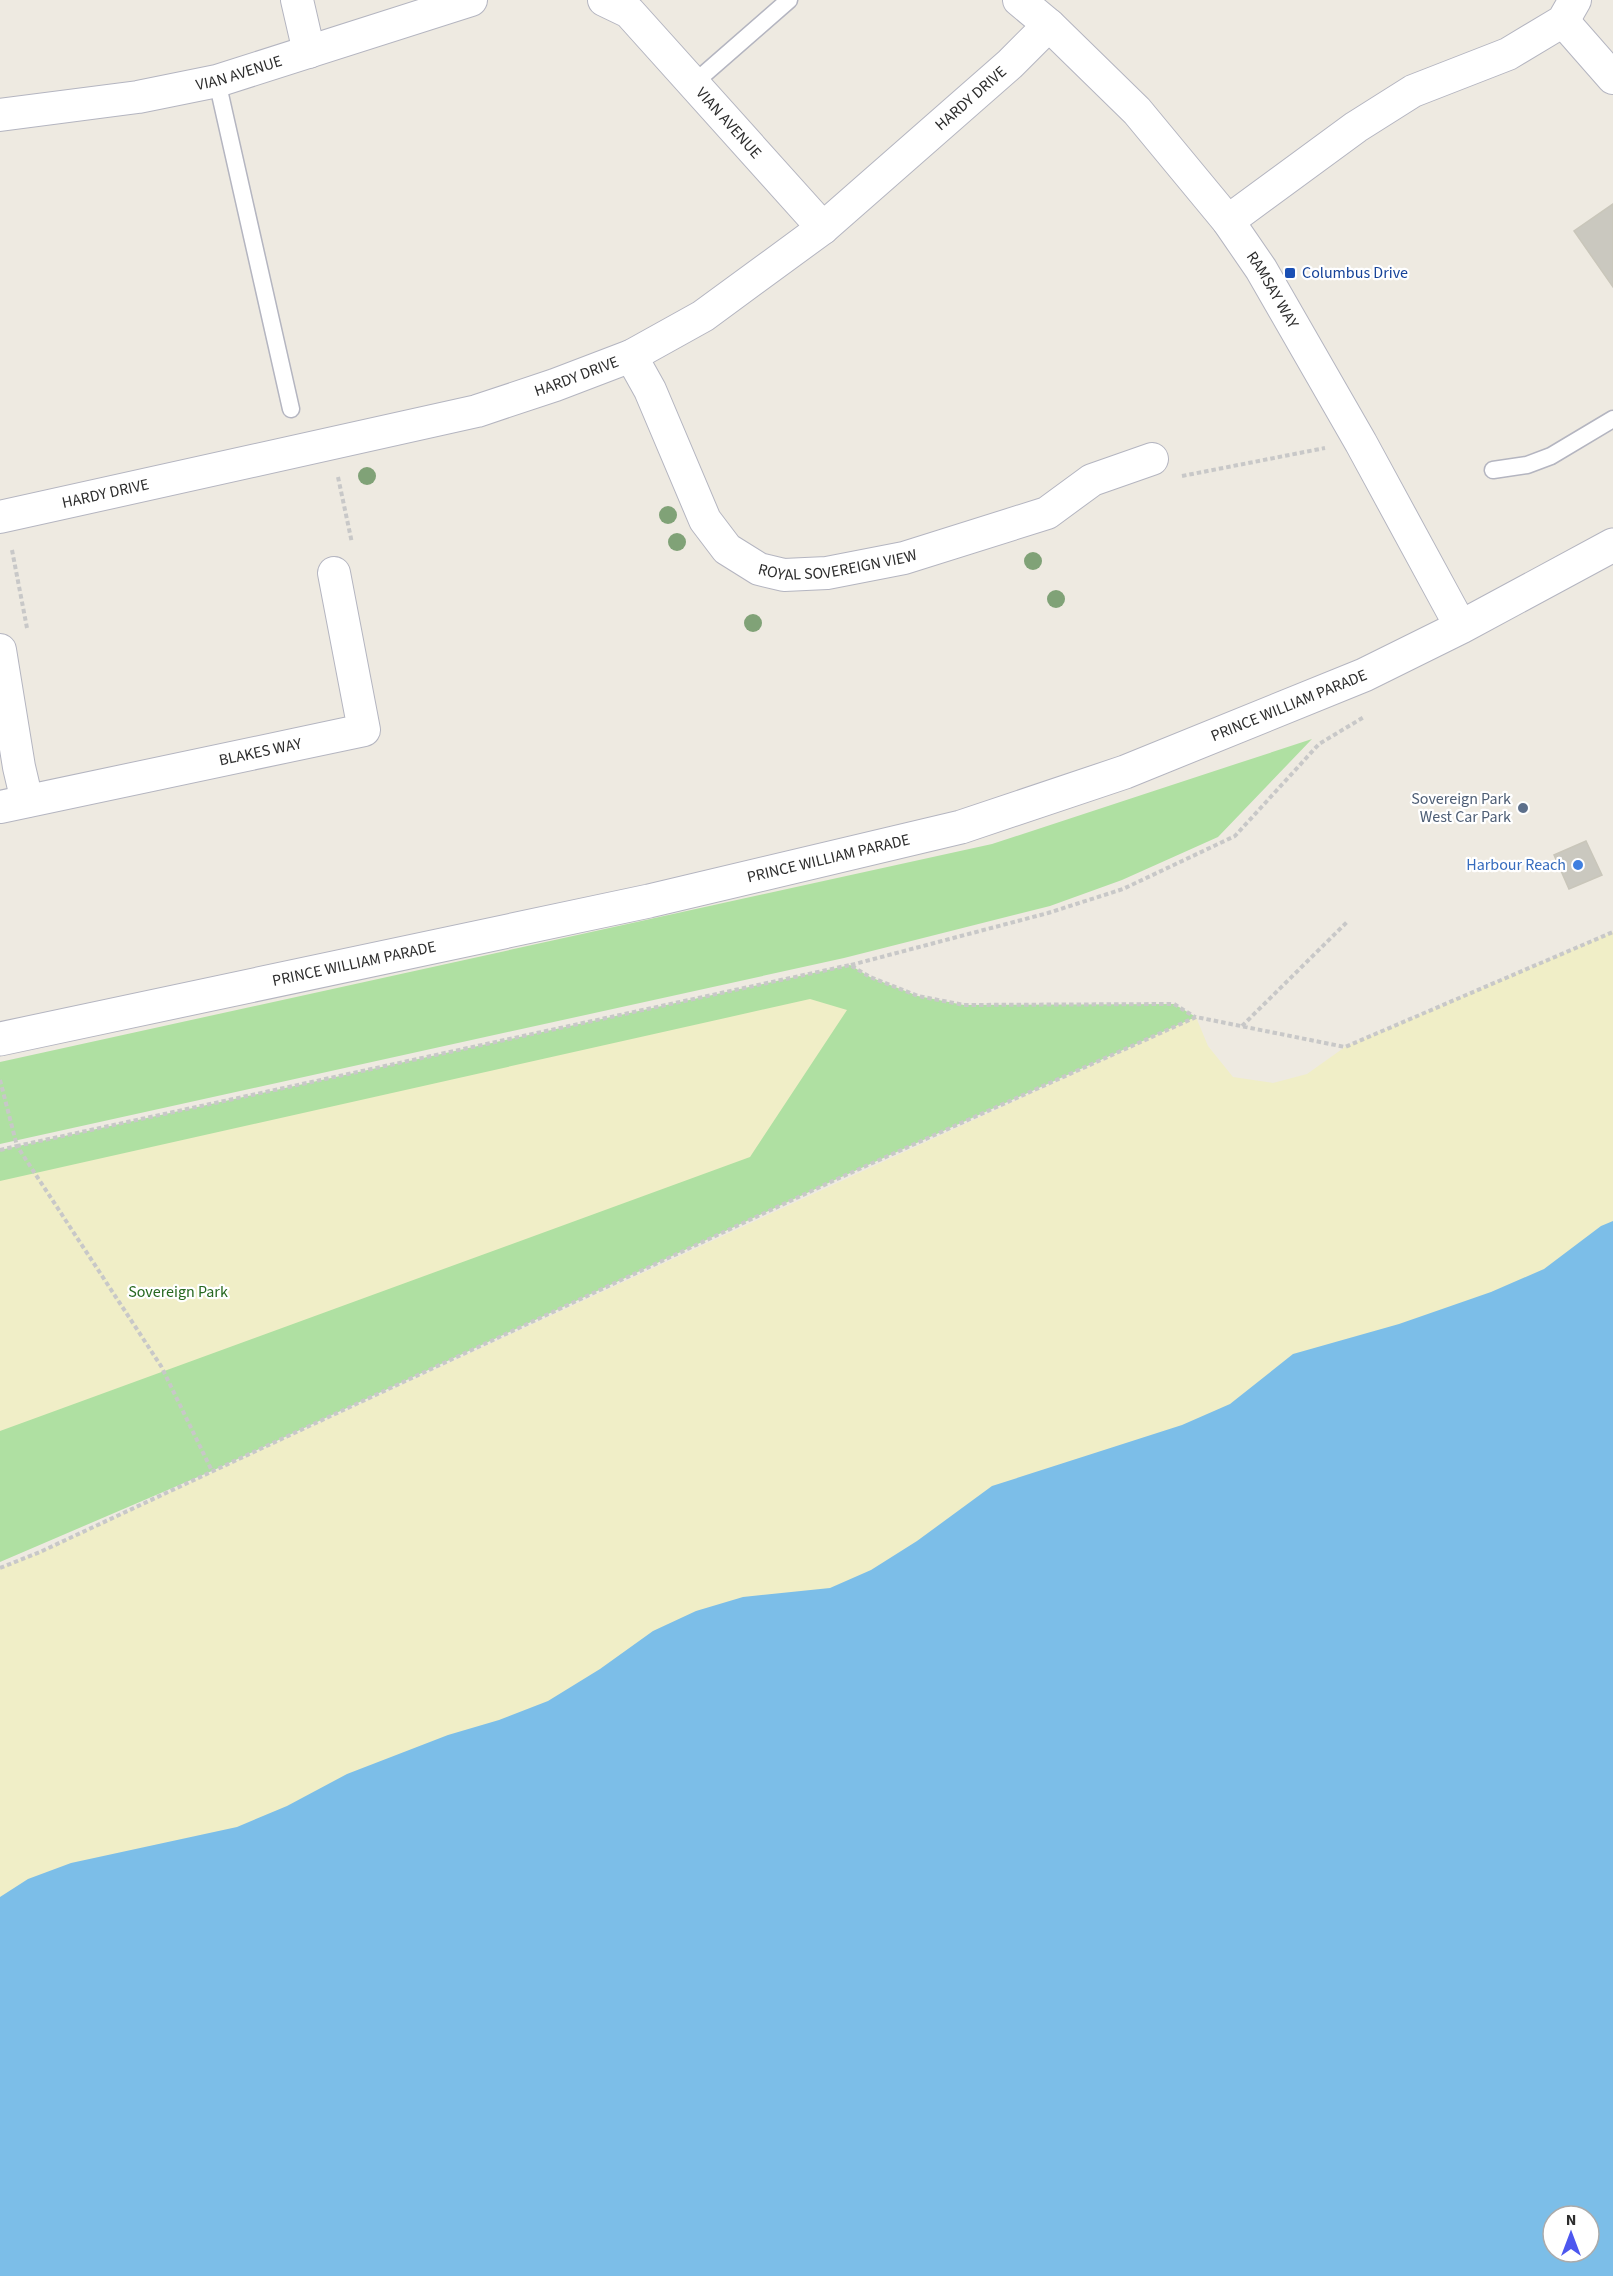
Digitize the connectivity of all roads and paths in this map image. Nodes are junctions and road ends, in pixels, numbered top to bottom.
1 (297, 0) edge
2 (471, 0) edge
3 (604, 0) edge
4 (789, 0) edge
5 (1019, 0) edge
6 (1569, 11) edge
7 (1049, 25) junction
8 (309, 52) junction
9 (1613, 78) edge
10 (217, 81) junction
11 (694, 82) junction
12 (0, 115) edge
13 (1228, 221) junction
14 (823, 228) junction
15 (631, 356) junction
16 (291, 409) dead end
17 (1613, 419) edge
18 (1361, 443) junction
19 (328, 445) junction
20 (1152, 459) joint
21 (1493, 470) dead end
22 (3, 517) edge
23 (1613, 545) edge
24 (334, 573) joint
25 (1461, 627) junction
26 (28, 633) dead end
27 (0, 650) edge
28 (1364, 675) junction
29 (14, 804) edge
30 (1348, 921) dead end
31 (1613, 932) edge
32 (850, 965) junction
33 (1196, 1017) junction
34 (1241, 1027) junction
35 (0, 1039) edge
36 (0, 1080) edge
37 (17, 1146) junction
38 (0, 1150) edge
39 (212, 1472) junction
40 (0, 1568) edge

1 - 8 street
2 - 8 street, VIAN AVENUE
3 - 11 street, VIAN AVENUE
4 - 11 lane
5 - 7 street, RAMSAY WAY
6 - 9 street
6 - 13 street
7 - 13 street, RAMSAY WAY
7 - 14 street, HARDY DRIVE
8 - 10 street, VIAN AVENUE
10 - 12 street, VIAN AVENUE
10 - 16 lane
11 - 14 street, VIAN AVENUE
13 - 18 street, RAMSAY WAY
14 - 15 street, HARDY DRIVE
15 - 19 street, HARDY DRIVE
15 - 20 street, ROYAL SOVEREIGN VIEW
17 - 21 lane
18 - 20 path
18 - 25 street, RAMSAY WAY
19 - 22 street, HARDY DRIVE
19 - 24 path
22 - 26 path
23 - 25 street, PRINCE WILLIAM PARADE
24 - 29 street, BLAKES WAY
25 - 28 street, PRINCE WILLIAM PARADE
27 - 29 street
28 - 32 path
28 - 35 street, PRINCE WILLIAM PARADE
30 - 34 path
31 - 34 path
32 - 33 path
32 - 37 path
33 - 34 path
33 - 39 path
36 - 37 path
37 - 38 path
37 - 39 path
39 - 40 path

